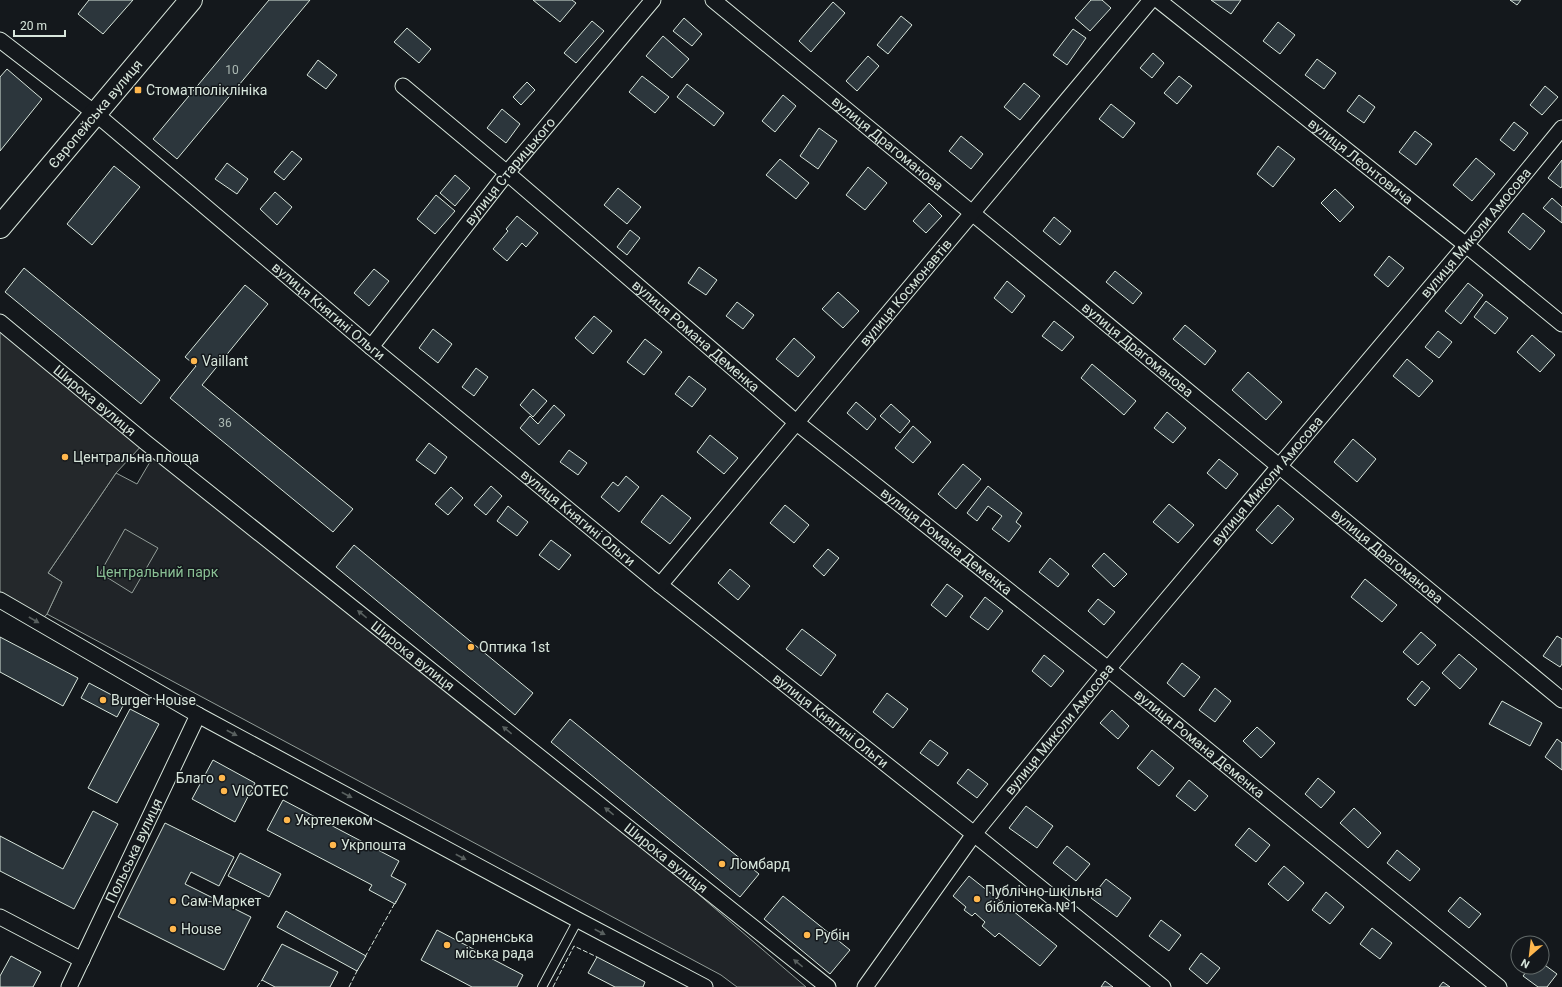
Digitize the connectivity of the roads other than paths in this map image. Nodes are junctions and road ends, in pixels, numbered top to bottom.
1 (191, 0) edge
2 (653, 0) edge
3 (713, 0) edge
4 (1151, 0) edge
5 (1158, 0) edge
6 (0, 40) edge
7 (402, 86) dead end
8 (96, 114) junction
9 (1562, 128) edge
10 (507, 173) junction
11 (973, 212) junction
12 (0, 227) edge
13 (1466, 245) junction
14 (0, 322) edge
15 (1562, 324) edge
16 (371, 347) junction
17 (797, 423) junction
18 (1279, 467) junction
19 (660, 585) junction
20 (0, 600) edge
21 (1108, 669) junction
22 (1562, 700) edge
23 (198, 715) junction
24 (974, 834) junction
25 (0, 917) edge
26 (578, 920) junction
27 (82, 960) junction
28 (69, 987) edge
29 (542, 987) edge
30 (705, 987) edge
31 (828, 987) edge
32 (865, 987) edge
33 (1164, 987) edge
34 (1499, 987) edge

1 - 8 main road, Європейська вулиця
2 - 10 street, вулиця Старицького
3 - 11 street, вулиця Драгоманова
4 - 11 street, вулиця Космонавтів
5 - 13 street, вулиця Леонтовича
6 - 8 street, вулиця Княгині Ольги
7 - 10 street, вулиця Романа Деменка
8 - 12 main road, Європейська вулиця
8 - 16 street, вулиця Княгині Ольги
9 - 13 street, вулиця Миколи Амосова
10 - 16 street, вулиця Старицького
10 - 17 street, вулиця Романа Деменка
11 - 17 street, вулиця Космонавтів
11 - 18 street, вулиця Драгоманова
13 - 15 street, вулиця Леонтовича
13 - 18 street, вулиця Миколи Амосова
31 -> 14 street, Широка вулиця
16 - 19 street, вулиця Княгині Ольги
17 - 19 street, вулиця Космонавтів
17 - 21 street, вулиця Романа Деменка
18 - 21 street, вулиця Миколи Амосова
18 - 22 street, вулиця Драгоманова
19 - 24 street, вулиця Княгині Ольги
20 -> 23 street
21 - 24 street, вулиця Миколи Амосова
21 - 34 street, вулиця Романа Деменка
23 -> 26 street
23 - 27 street, Польська вулиця
24 - 32 street, вулиця Миколи Амосова
24 - 33 street, вулиця Княгині Ольги
25 - 27 street
26 - 29 lane
26 -> 30 street
27 - 28 street, Польська вулиця

